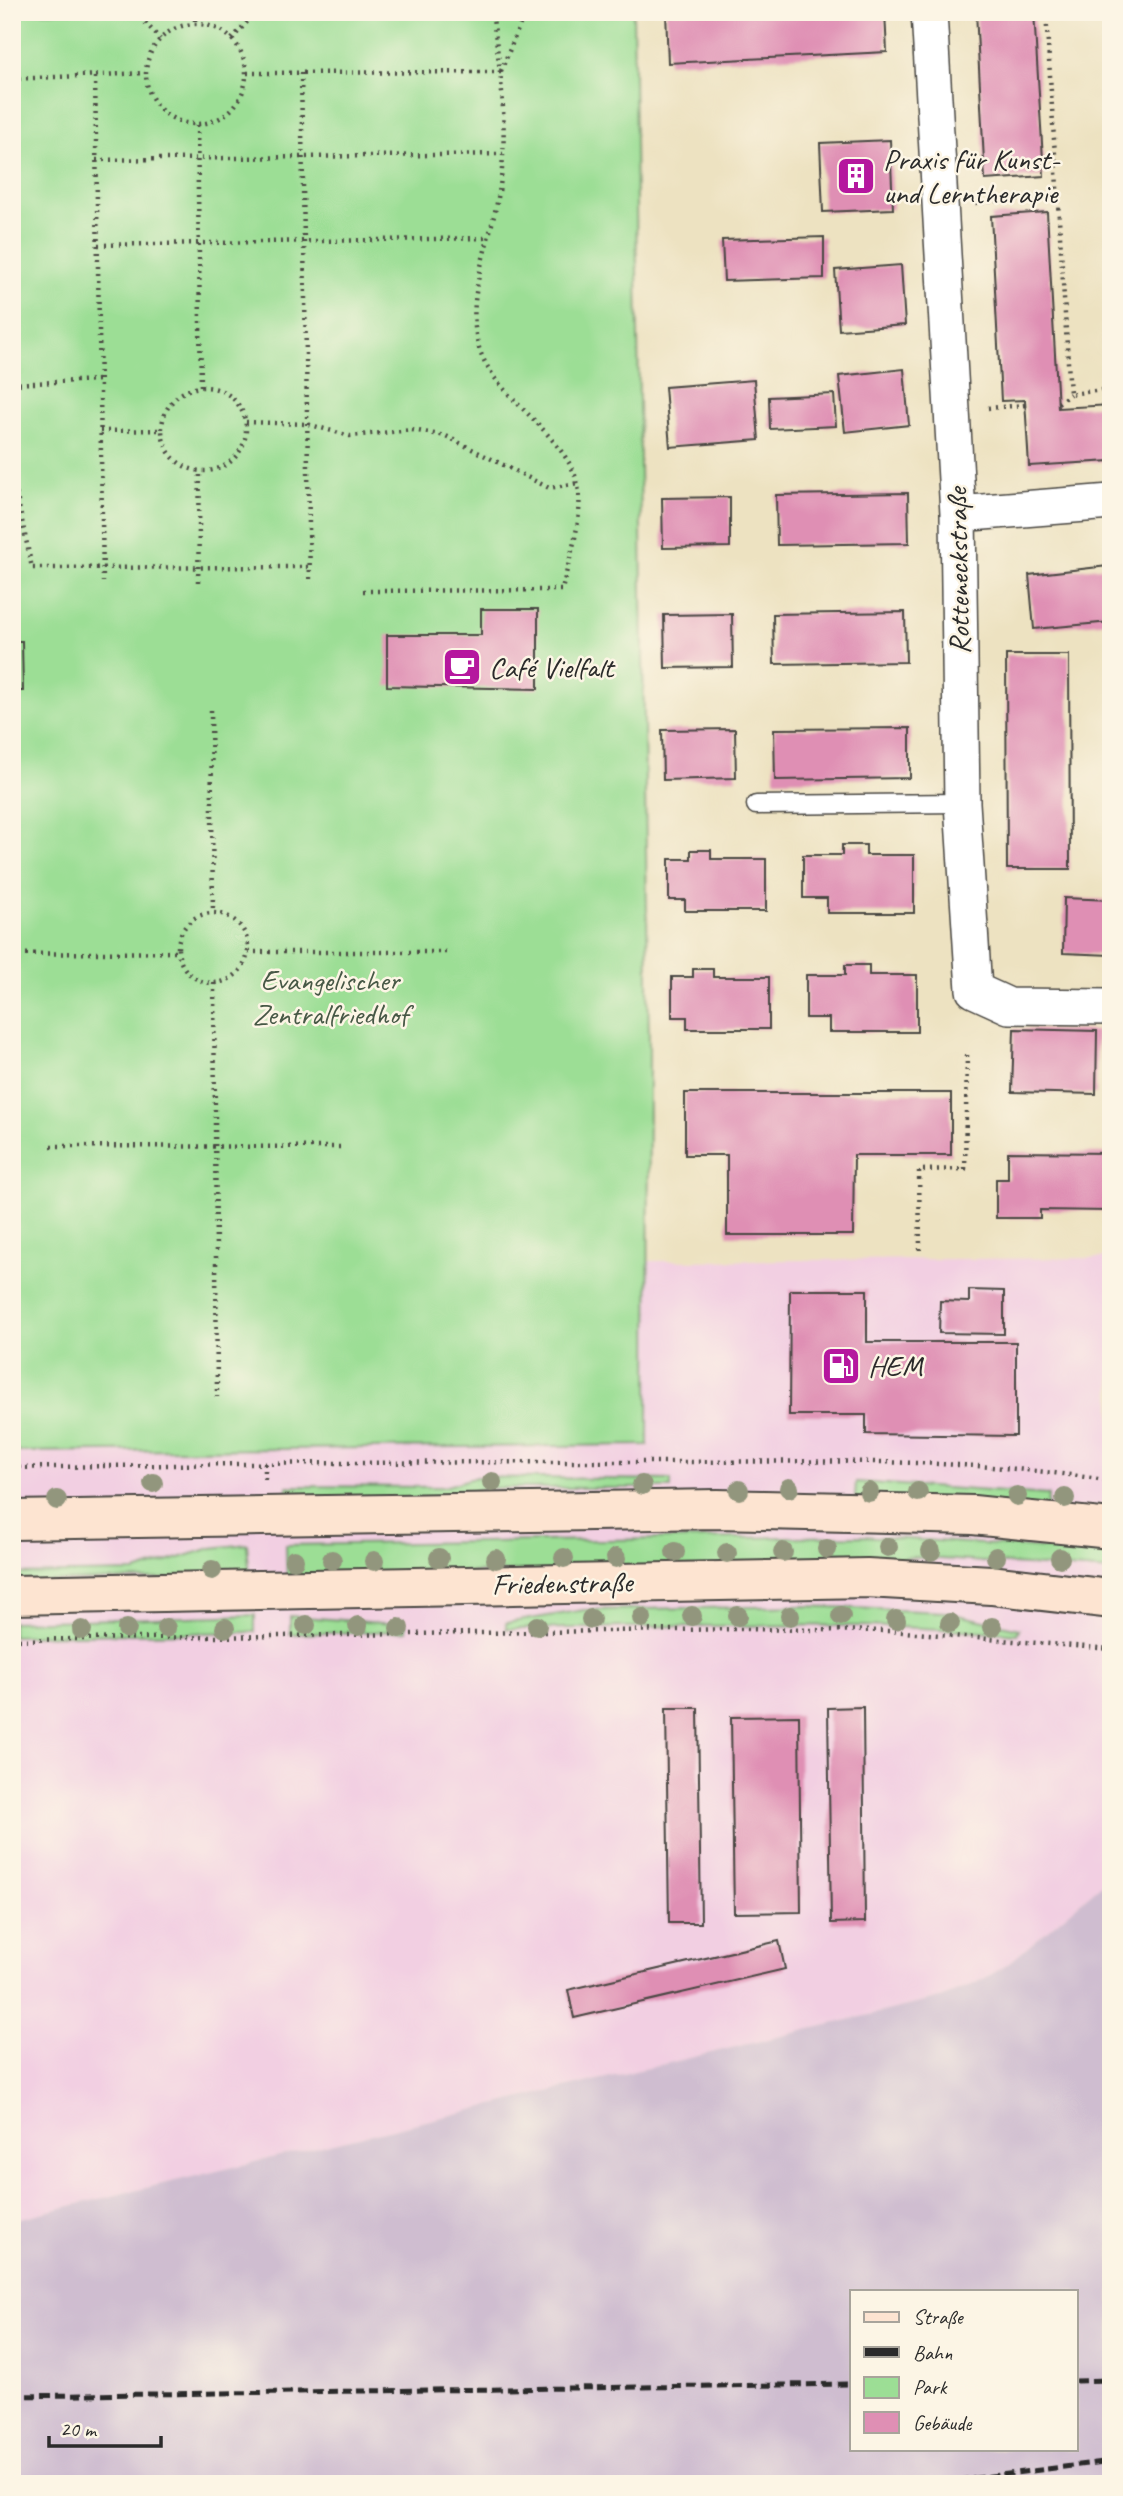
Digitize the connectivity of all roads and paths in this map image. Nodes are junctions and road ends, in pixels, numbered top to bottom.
1 (136, 12) edge
2 (195, 12) edge
3 (256, 12) edge
4 (492, 12) edge
5 (525, 12) edge
6 (929, 12) edge
7 (1046, 12) edge
8 (195, 23) junction
9 (160, 39) junction
10 (232, 39) junction
11 (501, 72) junction
12 (145, 73) junction
13 (247, 73) junction
14 (301, 73) junction
15 (94, 77) junction
16 (12, 79) edge
17 (197, 125) junction
18 (503, 154) junction
19 (303, 157) junction
20 (198, 159) junction
21 (96, 160) junction
22 (1058, 195) junction
23 (939, 206) junction
24 (489, 238) junction
25 (304, 241) junction
26 (199, 243) junction
27 (97, 246) junction
28 (99, 380) junction
29 (12, 384) edge
30 (201, 387) junction
31 (1111, 389) edge
32 (1070, 394) junction
33 (1058, 403) dead end
34 (246, 422) junction
35 (307, 424) junction
36 (100, 430) junction
37 (162, 430) junction
38 (200, 472) junction
39 (12, 473) edge
40 (578, 483) junction
41 (1111, 502) edge
42 (958, 514) junction
43 (199, 567) junction
44 (310, 567) junction
45 (103, 568) junction
46 (103, 582) dead end
47 (198, 582) dead end
48 (310, 582) dead end
49 (363, 592) dead end
50 (211, 710) dead end
51 (962, 803) junction
52 (756, 804) dead end
53 (213, 913) junction
54 (178, 952) junction
55 (248, 952) junction
56 (446, 952) dead end
57 (12, 954) edge
58 (214, 983) junction
59 (1111, 1007) edge
60 (967, 1055) dead end
61 (51, 1146) dead end
62 (215, 1147) junction
63 (342, 1147) dead end
64 (920, 1250) dead end
65 (217, 1397) dead end
66 (573, 1462) junction
67 (12, 1468) edge
68 (573, 1469) dead end
69 (1111, 1481) edge
70 (12, 1520) edge
71 (1111, 1529) edge
72 (12, 1595) edge
73 (1111, 1599) edge
74 (490, 1625) dead end
75 (490, 1633) junction
76 (12, 1640) edge
77 (1111, 1648) edge

1 - 9 path
2 - 8 path
3 - 10 path
4 - 11 path
5 - 11 path
6 - 23 street, Rotteneckstraße
7 - 22 path
8 - 9 path
8 - 10 path
9 - 12 path
10 - 13 path
11 - 14 path
11 - 18 path
12 - 15 path
12 - 17 path
13 - 14 path
13 - 17 path
14 - 19 path
15 - 16 path
15 - 21 path
17 - 20 path
18 - 19 path
18 - 24 path
19 - 20 path
19 - 25 path
20 - 21 path
20 - 26 path
21 - 27 path
22 - 23 path
22 - 32 path
23 - 42 street, Rotteneckstraße
24 - 25 path
24 - 40 path
25 - 26 path
25 - 35 path
26 - 27 path
26 - 30 path
27 - 28 path
28 - 29 path
28 - 36 path
30 - 34 path
30 - 37 path
31 - 32 path
32 - 33 path
34 - 35 path
34 - 38 path
35 - 40 path
35 - 44 path
36 - 37 path
36 - 45 path
37 - 38 path
38 - 43 path
39 - 45 path
40 - 49 path
41 - 42 street
42 - 51 street, Rotteneckstraße
43 - 44 path
43 - 45 path
43 - 47 path
44 - 48 path
45 - 46 path
50 - 53 path
51 - 52 lane
51 - 59 street, Rotteneckstraße
53 - 54 path
53 - 55 path
54 - 57 path
54 - 58 path
55 - 56 path
55 - 58 path
58 - 62 path
60 - 64 path
61 - 62 path
62 - 63 path
62 - 65 path
66 - 67 path
66 - 68 path
66 - 69 path
70 - 71 main road
72 - 73 main road, Friedenstraße
74 - 75 path
75 - 76 path
75 - 77 path

